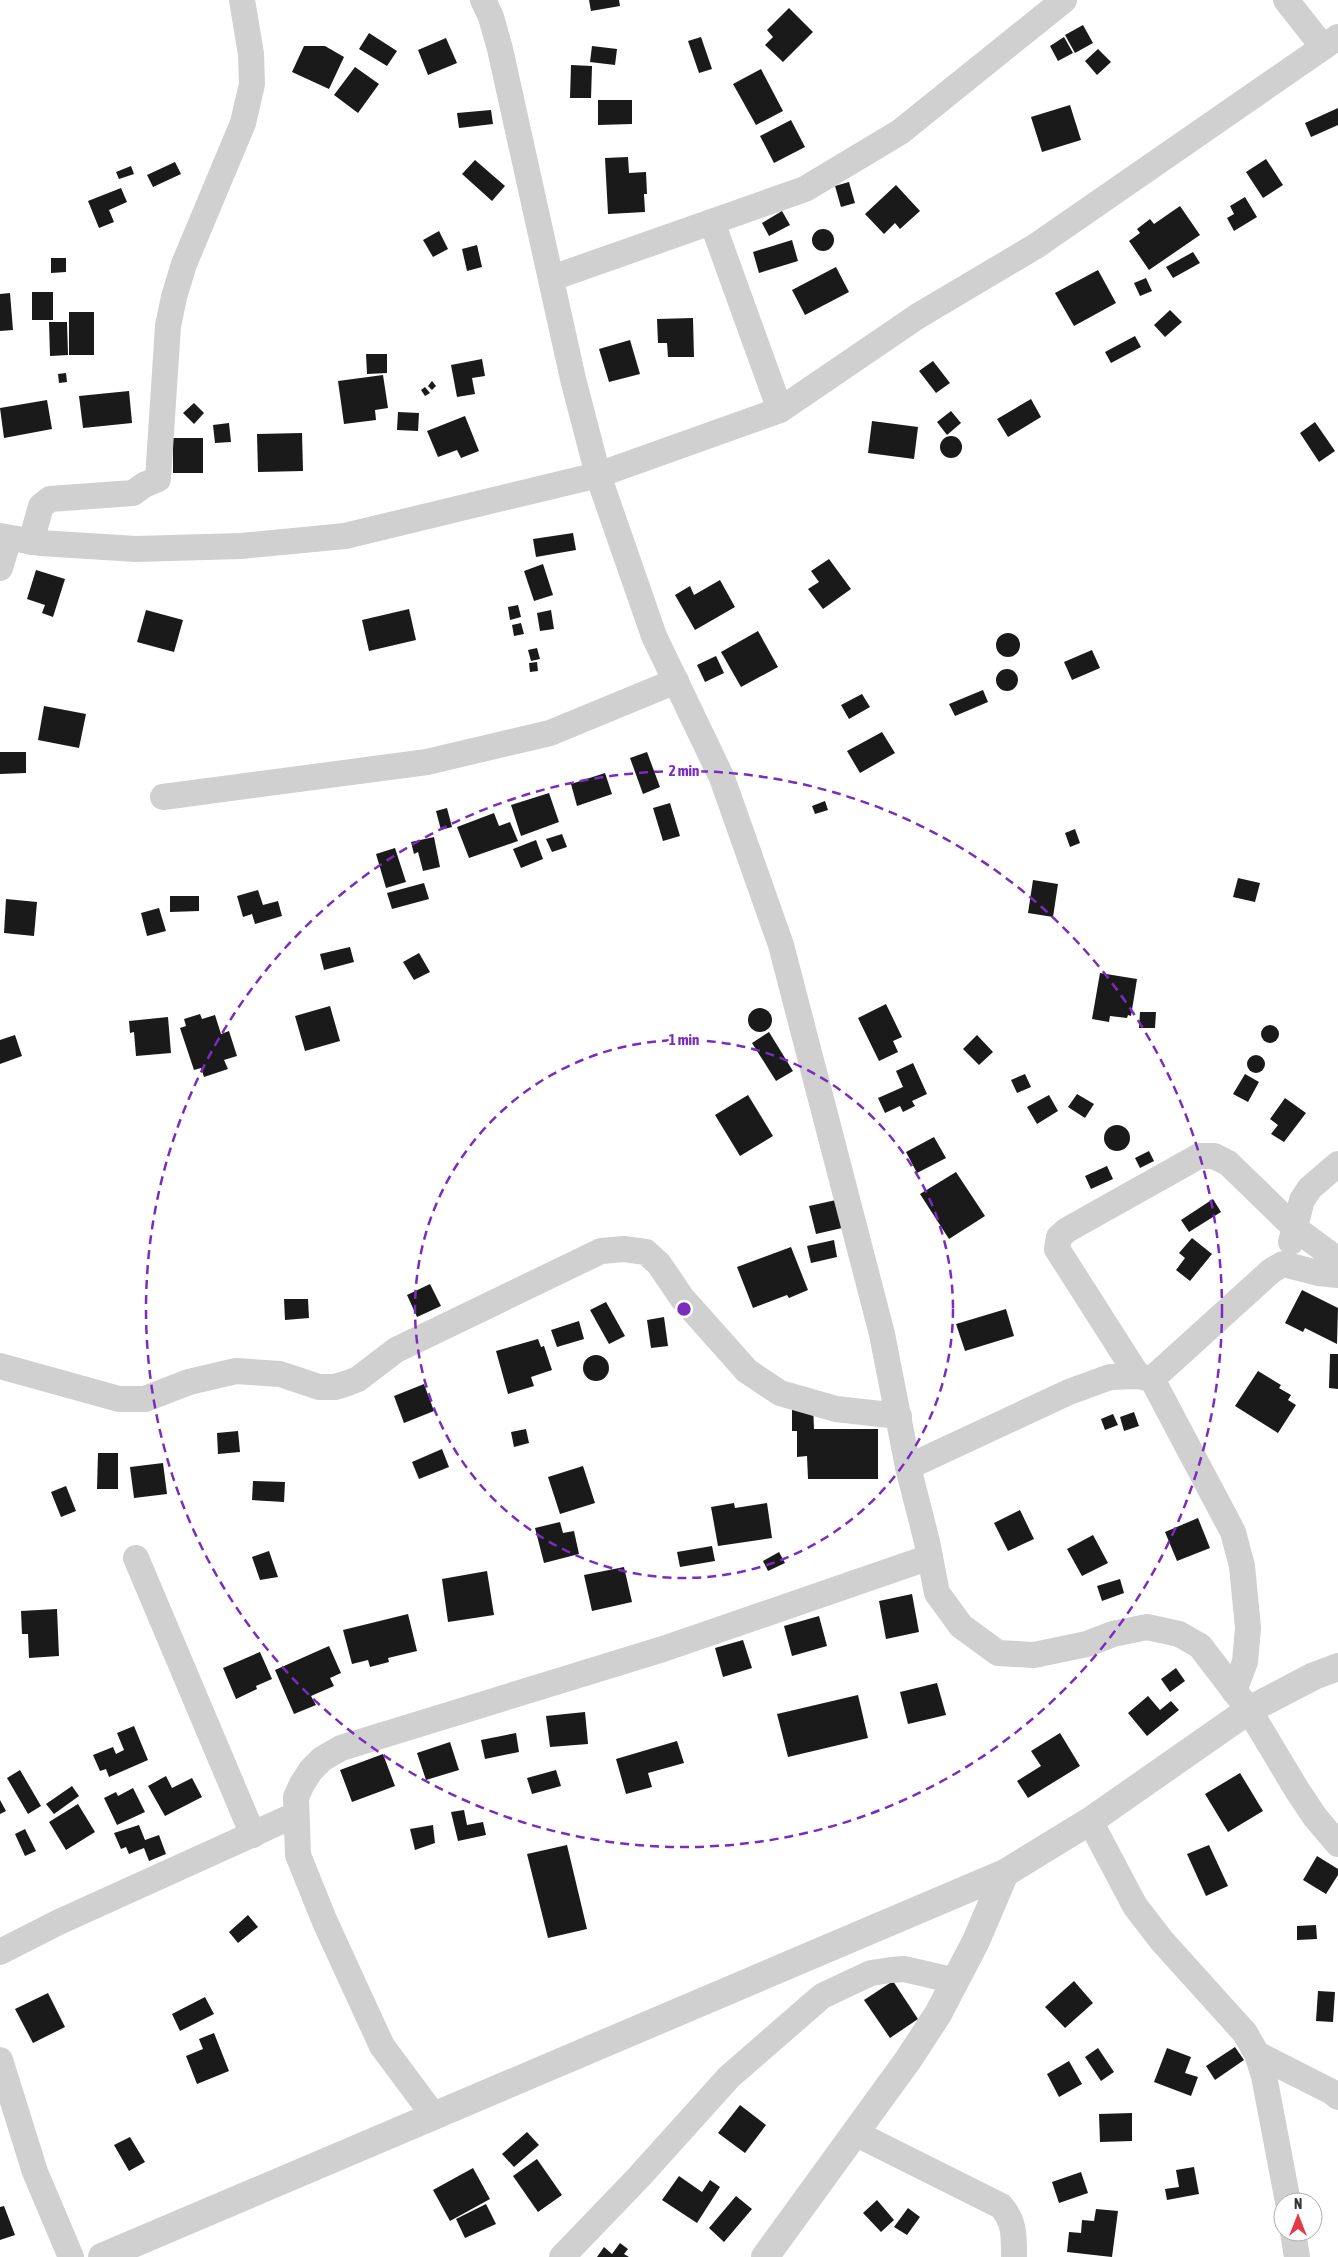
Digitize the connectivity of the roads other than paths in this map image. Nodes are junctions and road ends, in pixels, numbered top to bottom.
1 (242, 0) edge
2 (483, 0) edge
3 (1064, 0) edge
4 (1286, 0) edge
5 (1331, 42) edge
6 (712, 222) junction
7 (552, 278) junction
8 (780, 410) junction
9 (598, 475) junction
10 (13, 539) edge
11 (0, 568) edge
12 (676, 681) junction
13 (163, 797) dead end
14 (1338, 1164) edge
15 (1296, 1229) junction
16 (1338, 1260) edge
17 (1283, 1264) junction
18 (1338, 1275) edge
19 (0, 1366) edge
20 (1145, 1377) junction
21 (899, 1416) junction
22 (908, 1467) junction
23 (930, 1557) junction
24 (136, 1558) dead end
25 (1338, 1667) edge
26 (1242, 1701) junction
27 (295, 1815) junction
28 (1090, 1821) junction
29 (253, 1835) junction
30 (1338, 1844) edge
31 (1005, 1873) junction
32 (0, 1952) edge
33 (956, 1981) junction
34 (1258, 2054) junction
35 (0, 2060) edge
36 (1338, 2098) edge
37 (434, 2116) junction
38 (855, 2133) junction
39 (1286, 2192) edge
40 (1295, 2242) edge
41 (71, 2257) edge
42 (102, 2257) edge
43 (562, 2257) edge
44 (765, 2257) edge
45 (1014, 2257) edge
46 (1297, 2257) edge

1 - 10 street
2 - 7 street
3 - 6 street
4 - 5 street
5 - 8 street
6 - 7 street
6 - 8 street
7 - 9 street
8 - 9 street
9 - 10 street
9 - 12 street
10 - 11 street
12 - 13 street
12 - 21 street
14 - 15 street
15 - 16 street
15 - 17 street
15 - 20 street
17 - 18 street
17 - 20 street
19 - 21 street
20 - 22 street
20 - 26 street
21 - 22 street
22 - 23 street
23 - 26 street
23 - 27 street
24 - 29 street
25 - 26 street
26 - 28 street
26 - 30 street
27 - 29 street
27 - 37 street
28 - 31 street
28 - 34 street
29 - 32 street
31 - 33 street
31 - 37 street
33 - 38 street
33 - 43 street
34 - 36 street
34 - 39 street
35 - 41 street
37 - 42 street
38 - 44 street
38 - 45 street
40 - 46 street

